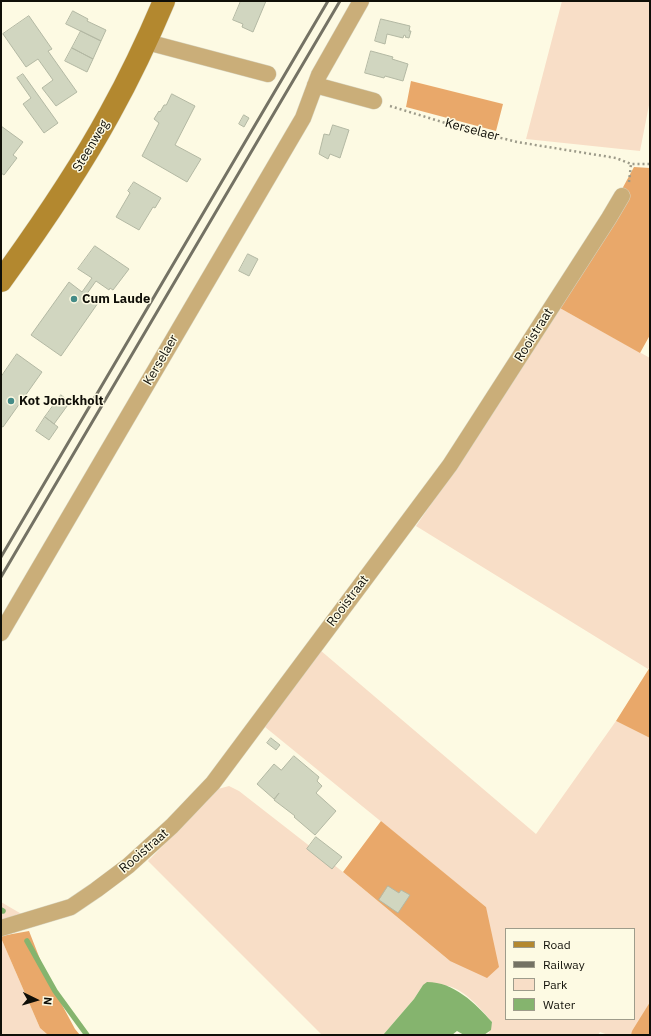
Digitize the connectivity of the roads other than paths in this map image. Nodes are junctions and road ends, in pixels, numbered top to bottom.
1 (164, 1) edge
2 (361, 1) edge
3 (147, 42) junction
4 (268, 74) dead end
5 (315, 85) junction
6 (374, 101) road end
7 (622, 196) dead end
8 (1, 281) edge
9 (1, 633) edge
10 (1, 928) edge

1 - 3 main road, Steenweg
2 - 5 street, Kerselaer
3 - 4 street
3 - 8 main road, Steenweg
5 - 6 street
5 - 9 street, Kerselaer
7 - 10 street, Rooistraat

